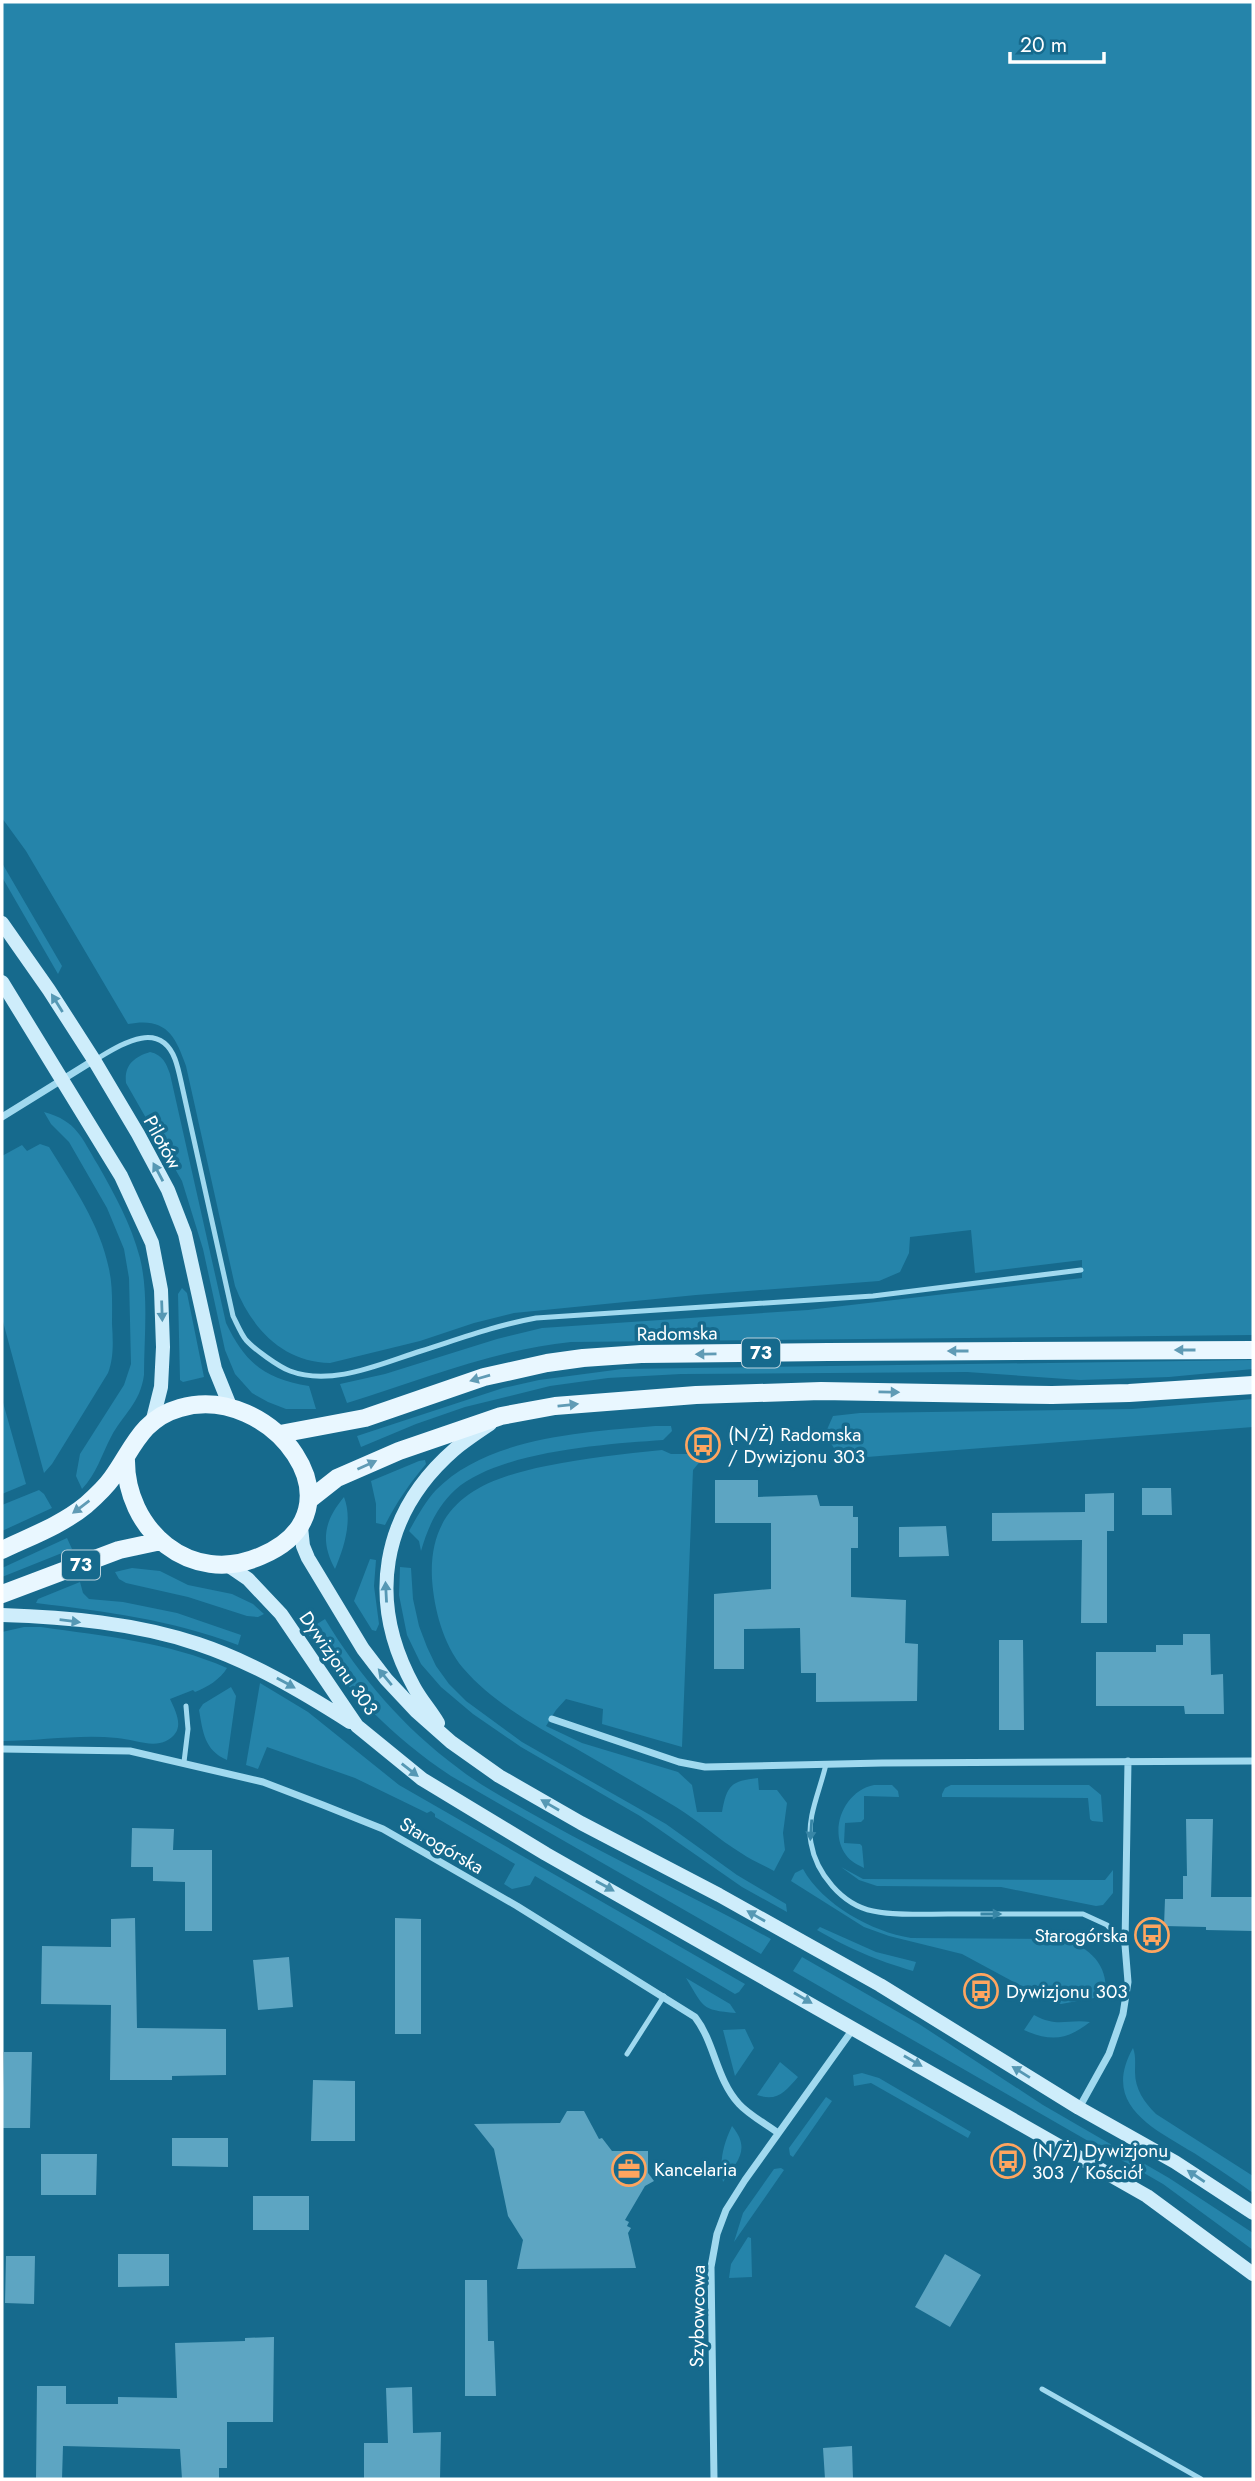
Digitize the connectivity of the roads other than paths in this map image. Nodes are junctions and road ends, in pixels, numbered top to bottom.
1 (2, 923) edge
2 (2, 982) edge
3 (94, 1060) junction
4 (62, 1079) junction
5 (2, 1117) edge
6 (1081, 1270) dead end
7 (1253, 1350) edge
8 (1253, 1385) edge
9 (230, 1406) junction
10 (501, 1416) junction
11 (152, 1423) junction
12 (280, 1434) junction
13 (126, 1457) junction
14 (309, 1500) junction
15 (301, 1527) junction
16 (161, 1541) junction
17 (2, 1550) edge
18 (226, 1564) junction
19 (2, 1594) edge
20 (2, 1615) edge
21 (186, 1706) dead end
22 (552, 1719) dead end
23 (357, 1726) junction
24 (451, 1742) junction
25 (2, 1749) edge
26 (1128, 1761) junction
27 (1253, 1761) edge
28 (184, 1762) junction
29 (826, 1764) junction
30 (1125, 1945) junction
31 (664, 1996) junction
32 (854, 2027) junction
33 (627, 2054) dead end
34 (1079, 2108) junction
35 (778, 2133) junction
36 (1253, 2213) edge
37 (1253, 2274) edge
38 (1042, 2389) dead end
39 (714, 2479) edge
40 (1200, 2479) edge

3 -> 1 main road, Pilotów
2 - 4 main road
3 - 4 street
3 - 6 lane
9 -> 3 main road, Pilotów
4 - 5 street
4 -> 11 main road
7 -> 12 main road, Radomska / 73
10 -> 8 main road, 73
9 - 11 main road, 73
9 - 12 main road, 73
14 -> 10 main road, 73
24 -> 10 main road
11 - 13 main road, 73
12 - 14 main road, 73
13 - 16 main road
13 -> 17 main road, 73
14 - 15 main road, 73
15 - 18 main road
24 -> 15 main road, Dywizjonu 303
16 - 18 main road
16 - 19 main road, 73
18 - 23 main road, Dywizjonu 303
20 -> 23 main road
21 - 28 lane
22 - 29 street
23 -> 32 main road, Dywizjonu 303
34 -> 24 main road, Dywizjonu 303
25 - 28 street, Starogórska
26 - 27 street
26 - 29 street
26 - 30 street
28 - 31 street, Starogórska
29 -> 30 lane
30 - 34 street
31 - 33 lane
31 - 35 street, Starogórska
32 - 35 street, Szybowcowa
32 -> 37 main road, Dywizjonu 303
36 -> 34 main road, Dywizjonu 303
35 - 39 street, Szybowcowa
38 - 40 lane

